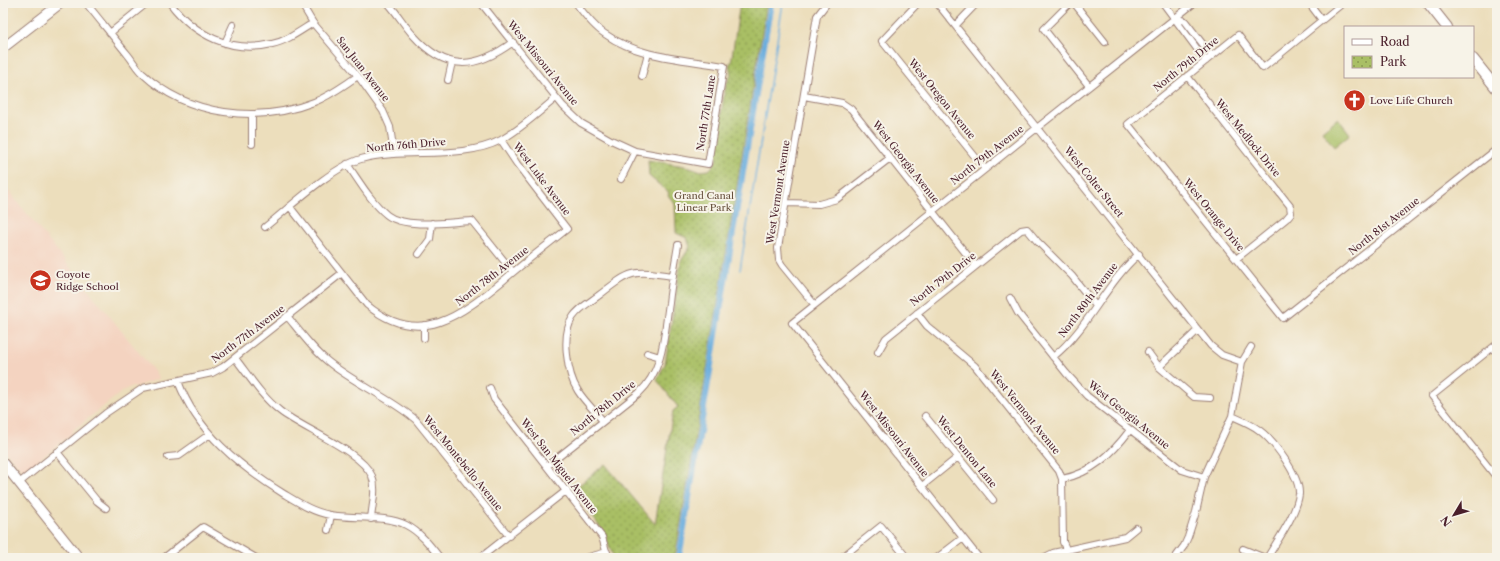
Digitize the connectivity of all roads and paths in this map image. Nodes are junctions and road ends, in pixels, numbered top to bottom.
1 (61, 3) edge
2 (86, 3) edge
3 (147, 3) edge
4 (170, 3) edge
5 (301, 3) edge
6 (388, 3) edge
7 (481, 3) edge
8 (576, 3) edge
9 (826, 3) edge
10 (918, 3) edge
11 (937, 3) edge
12 (977, 3) edge
13 (1070, 3) edge
14 (1074, 3) edge
15 (1163, 3) edge
16 (1194, 3) edge
17 (1309, 3) edge
18 (1343, 3) edge
19 (1428, 3) edge
20 (1175, 18) junction
21 (1322, 20) junction
22 (313, 23) junction
23 (233, 25) dead end
24 (956, 25) junction
25 (1446, 26) edge
26 (110, 33) junction
27 (513, 42) junction
28 (1105, 42) dead end
29 (225, 43) junction
30 (3, 48) edge
31 (648, 53) junction
32 (1212, 56) junction
33 (1474, 60) edge
34 (1206, 61) junction
35 (452, 62) junction
36 (358, 76) junction
37 (642, 76) dead end
38 (1187, 76) junction
39 (448, 80) dead end
40 (1089, 86) junction
41 (1497, 89) edge
42 (804, 96) junction
43 (556, 98) junction
44 (252, 115) junction
45 (1128, 124) joint
46 (1038, 128) junction
47 (501, 140) junction
48 (252, 144) dead end
49 (1497, 149) edge
50 (635, 151) junction
51 (394, 154) junction
52 (890, 158) junction
53 (347, 164) junction
54 (708, 164) joint
55 (985, 169) junction
56 (621, 179) dead end
57 (786, 203) junction
58 (290, 207) junction
59 (932, 211) junction
60 (432, 222) junction
61 (265, 227) dead end
62 (567, 229) joint
63 (678, 245) dead end
64 (419, 254) dead end
65 (1138, 254) junction
66 (1236, 259) junction
67 (976, 266) junction
68 (342, 272) junction
69 (513, 272) junction
70 (673, 276) junction
71 (1010, 298) dead end
72 (814, 304) junction
73 (1096, 306) junction
74 (917, 313) junction
75 (287, 316) junction
76 (1284, 318) joint
77 (792, 323) joint
78 (424, 325) junction
79 (1198, 330) junction
80 (424, 338) dead end
81 (1497, 344) edge
82 (1251, 347) dead end
83 (878, 352) dead end
84 (1148, 352) dead end
85 (647, 353) dead end
86 (660, 357) junction
87 (1053, 357) junction
88 (235, 358) junction
89 (1242, 362) junction
90 (1159, 367) junction
91 (178, 381) junction
92 (490, 388) dead end
93 (1210, 398) dead end
94 (925, 416) dead end
95 (1232, 416) junction
96 (603, 421) junction
97 (1130, 430) junction
98 (210, 434) junction
99 (57, 452) junction
100 (168, 457) dead end
101 (958, 457) junction
102 (3, 463) edge
103 (547, 466) junction
104 (1204, 477) junction
105 (1497, 478) edge
106 (1062, 479) junction
107 (19, 482) junction
108 (922, 486) junction
109 (567, 490) junction
110 (993, 500) dead end
111 (106, 508) dead end
112 (330, 516) junction
113 (371, 519) junction
114 (1136, 528) dead end
115 (328, 530) dead end
116 (509, 536) junction
117 (963, 538) junction
118 (1243, 549) dead end
119 (1066, 550) junction
120 (608, 555) edge
121 (79, 558) edge
122 (164, 558) edge
123 (256, 558) edge
124 (440, 558) edge
125 (480, 558) edge
126 (585, 558) edge
127 (841, 558) edge
128 (907, 558) edge
129 (937, 558) edge
130 (979, 558) edge
131 (1043, 558) edge
132 (1175, 558) edge
133 (1266, 558) edge

1 - 30 main road
2 - 26 street
3 - 26 street
4 - 29 street
5 - 22 street, San Juan Avenue
6 - 35 street
7 - 27 street, West Missouri Avenue
8 - 31 street
9 - 42 street, West Vermont Avenue
10 - 55 street, West Oregon Avenue
11 - 24 street, West Colter Street
12 - 24 street
13 - 40 street
14 - 28 street
15 - 20 street
16 - 20 street, North 79th Avenue
17 - 21 street
18 - 21 street
19 - 25 main road
20 - 32 street
20 - 34 street
20 - 40 street, North 79th Avenue
21 - 32 street, North 79th Drive
22 - 29 street
22 - 36 street, San Juan Avenue
23 - 29 street
24 - 46 street, West Colter Street
26 - 44 street
27 - 35 street
27 - 43 street, West Missouri Avenue
31 - 37 street
31 - 54 street, North 77th Lane
32 - 34 street, North 79th Drive
33 - 41 main road
34 - 38 street, North 79th Drive
35 - 39 street
36 - 44 street
36 - 51 street, San Juan Avenue
38 - 45 street, North 79th Drive
38 - 66 street, West Medlock Drive
40 - 46 street, North 79th Avenue
42 - 52 street, West Georgia Avenue
42 - 57 street, West Vermont Avenue
43 - 47 street, North 76th Drive
43 - 50 street, West Missouri Avenue
44 - 48 street
45 - 66 street, West Orange Drive
46 - 55 street, North 79th Avenue
46 - 65 street, West Colter Street
47 - 51 street, North 76th Drive
47 - 62 street, West Luke Avenue
49 - 76 street, North 81st Avenue
50 - 54 street, West Missouri Avenue
50 - 56 street
51 - 53 street, North 76th Drive
52 - 57 street
52 - 59 street, West Georgia Avenue
53 - 58 street, North 76th Drive
53 - 60 street
55 - 59 street, North 79th Avenue
57 - 72 street, West Vermont Avenue
58 - 61 street, North 76th Drive
58 - 68 street
59 - 67 street, West Georgia Avenue
59 - 72 street, North 79th Avenue
60 - 64 street
60 - 69 street
62 - 69 street, North 78th Avenue
63 - 70 street, North 78th Drive
65 - 73 street, North 80th Avenue
65 - 79 street, West Colter Street
66 - 76 street, West Orange Drive
67 - 73 street, North 79th Drive
67 - 74 street, North 79th Drive
68 - 75 street, North 77th Avenue
68 - 78 street
69 - 78 street, North 78th Avenue
70 - 86 street, North 78th Drive
70 - 96 street
71 - 87 street, West Georgia Avenue
72 - 77 street, North 79th Avenue
73 - 87 street, North 80th Avenue
74 - 83 street, North 79th Drive
74 - 106 street, West Vermont Avenue
75 - 88 street, North 77th Avenue
75 - 116 street, West Montebello Avenue
77 - 108 street, West Missouri Avenue
78 - 80 street
79 - 89 street, West Colter Street
79 - 90 street
81 - 105 street
82 - 89 street
84 - 90 street
85 - 86 street
86 - 96 street, North 78th Drive
87 - 97 street, West Georgia Avenue
88 - 91 street, North 77th Avenue
88 - 113 street
89 - 95 street
90 - 93 street
91 - 98 street
91 - 99 street, North 77th Avenue
92 - 103 street, West San Miguel Avenue
94 - 101 street, West Denton Lane
95 - 104 street
95 - 133 street
96 - 103 street, North 78th Drive
97 - 104 street, West Georgia Avenue
97 - 106 street
98 - 100 street
98 - 112 street
99 - 107 street, North 77th Avenue
99 - 111 street
101 - 108 street
101 - 110 street, West Denton Lane
102 - 107 main road
103 - 109 street, West San Miguel Avenue
104 - 132 street
106 - 119 street, West Vermont Avenue
107 - 121 main road
108 - 117 street, West Missouri Avenue
109 - 116 street
109 - 120 street, West San Miguel Avenue
112 - 113 street
112 - 115 street
113 - 124 street
114 - 119 street
116 - 125 street
117 - 129 street
117 - 130 street, West Missouri Avenue
118 - 133 street
119 - 131 street
120 - 126 street
122 - 123 street
127 - 128 street

